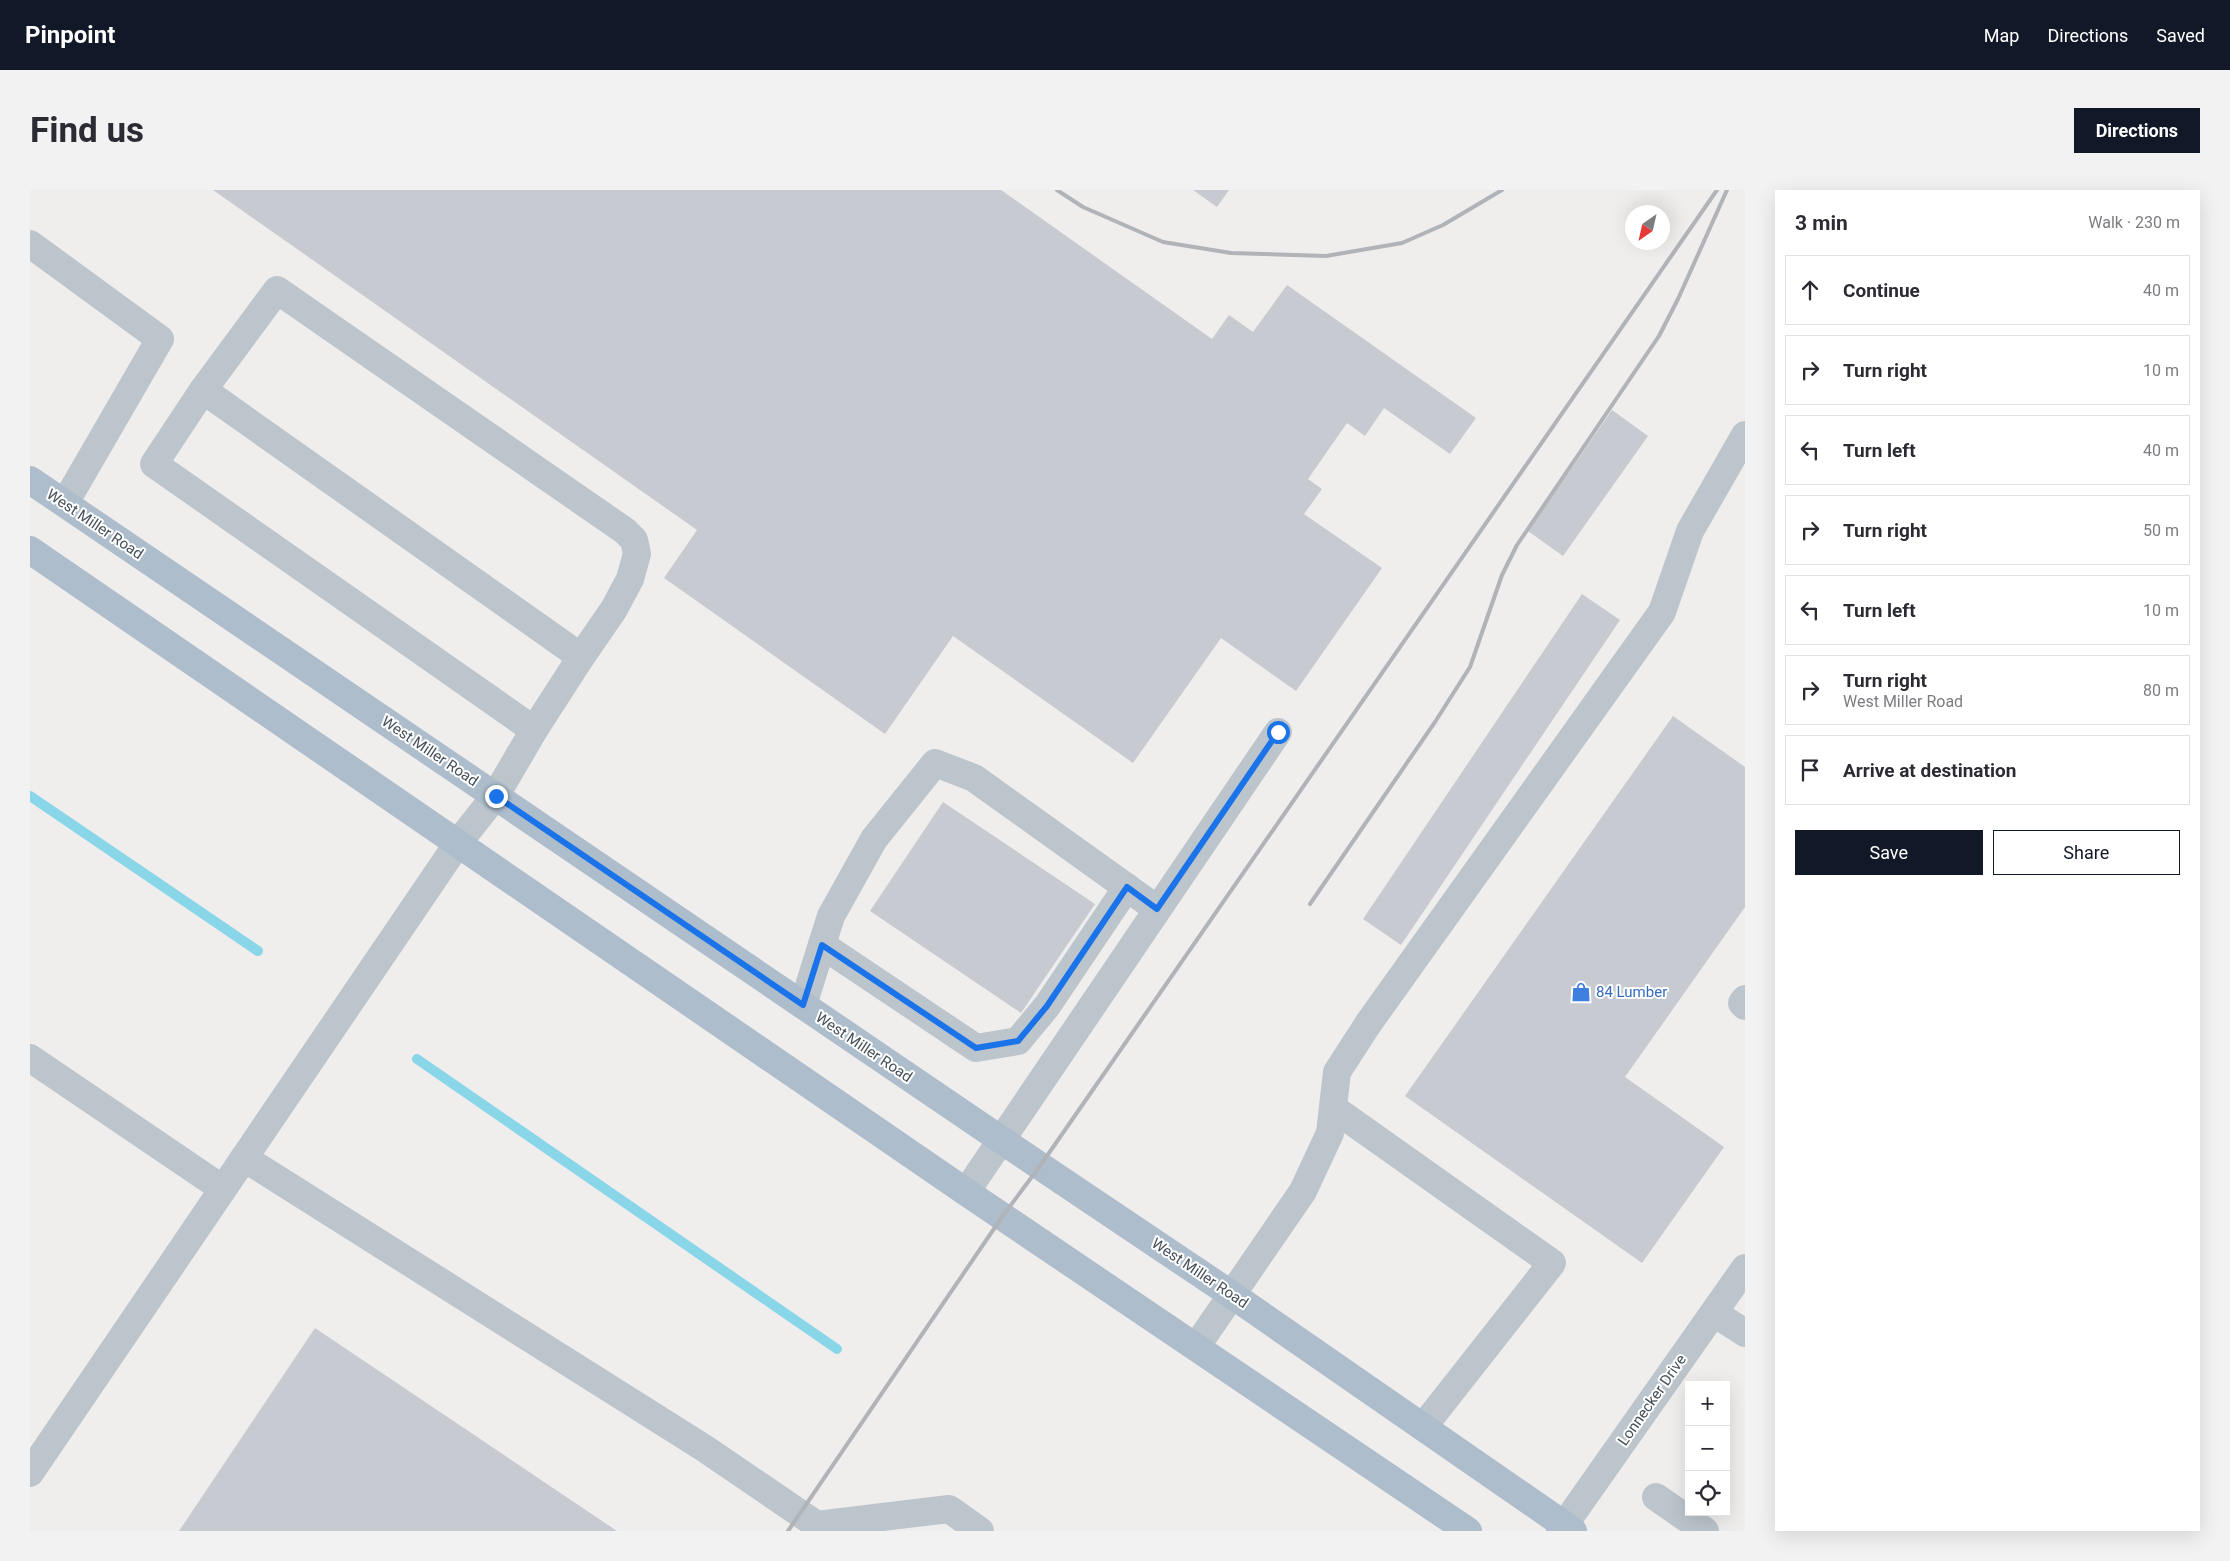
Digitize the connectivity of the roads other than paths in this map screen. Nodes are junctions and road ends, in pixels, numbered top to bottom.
1 (30, 244) edge
2 (203, 390) junction
3 (1745, 435) edge
4 (30, 480) edge
5 (65, 503) junction
6 (30, 550) edge
7 (580, 657) junction
8 (534, 730) junction
9 (1278, 732) dead end
10 (496, 796) junction
11 (458, 843) junction
12 (1127, 887) junction
13 (1157, 909) junction
14 (822, 945) junction
15 (1745, 999) edge
16 (803, 1005) junction
17 (1745, 1006) edge
18 (30, 1058) edge
19 (1333, 1108) junction
20 (1000, 1139) junction
21 (244, 1158) junction
22 (223, 1189) junction
23 (966, 1192) junction
24 (1745, 1268) edge
25 (1232, 1294) junction
26 (1714, 1313) junction
27 (1745, 1333) edge
28 (1196, 1347) junction
29 (1423, 1427) junction
30 (30, 1473) edge
31 (1656, 1497) dead end
32 (858, 1525) edge
33 (1566, 1529) edge
34 (980, 1531) edge
35 (1468, 1531) edge
36 (1705, 1531) edge

1 - 5 street
2 - 7 street
2 - 7 street
2 - 8 street
3 - 19 street
4 - 5 main road, West Miller Road
5 - 10 main road, West Miller Road
6 - 11 main road
7 - 8 street
8 - 10 street
9 - 13 street
10 - 11 street
10 - 16 main road, West Miller Road
11 - 21 street
11 - 23 main road
12 - 13 street
12 - 14 street
12 - 14 street
13 - 20 street
14 - 16 street
15 - 17 street
16 - 20 main road, West Miller Road
18 - 22 street
19 - 25 street
19 - 29 street
20 - 23 street
20 - 25 main road, West Miller Road
21 - 22 street
21 - 32 street
22 - 30 street
23 - 28 main road
24 - 26 street, Lonnecker Drive
25 - 28 street
25 - 29 main road, West Miller Road
26 - 27 street
26 - 33 street, Lonnecker Drive
28 - 35 main road
29 - 33 main road, West Miller Road
31 - 36 street
32 - 34 street

